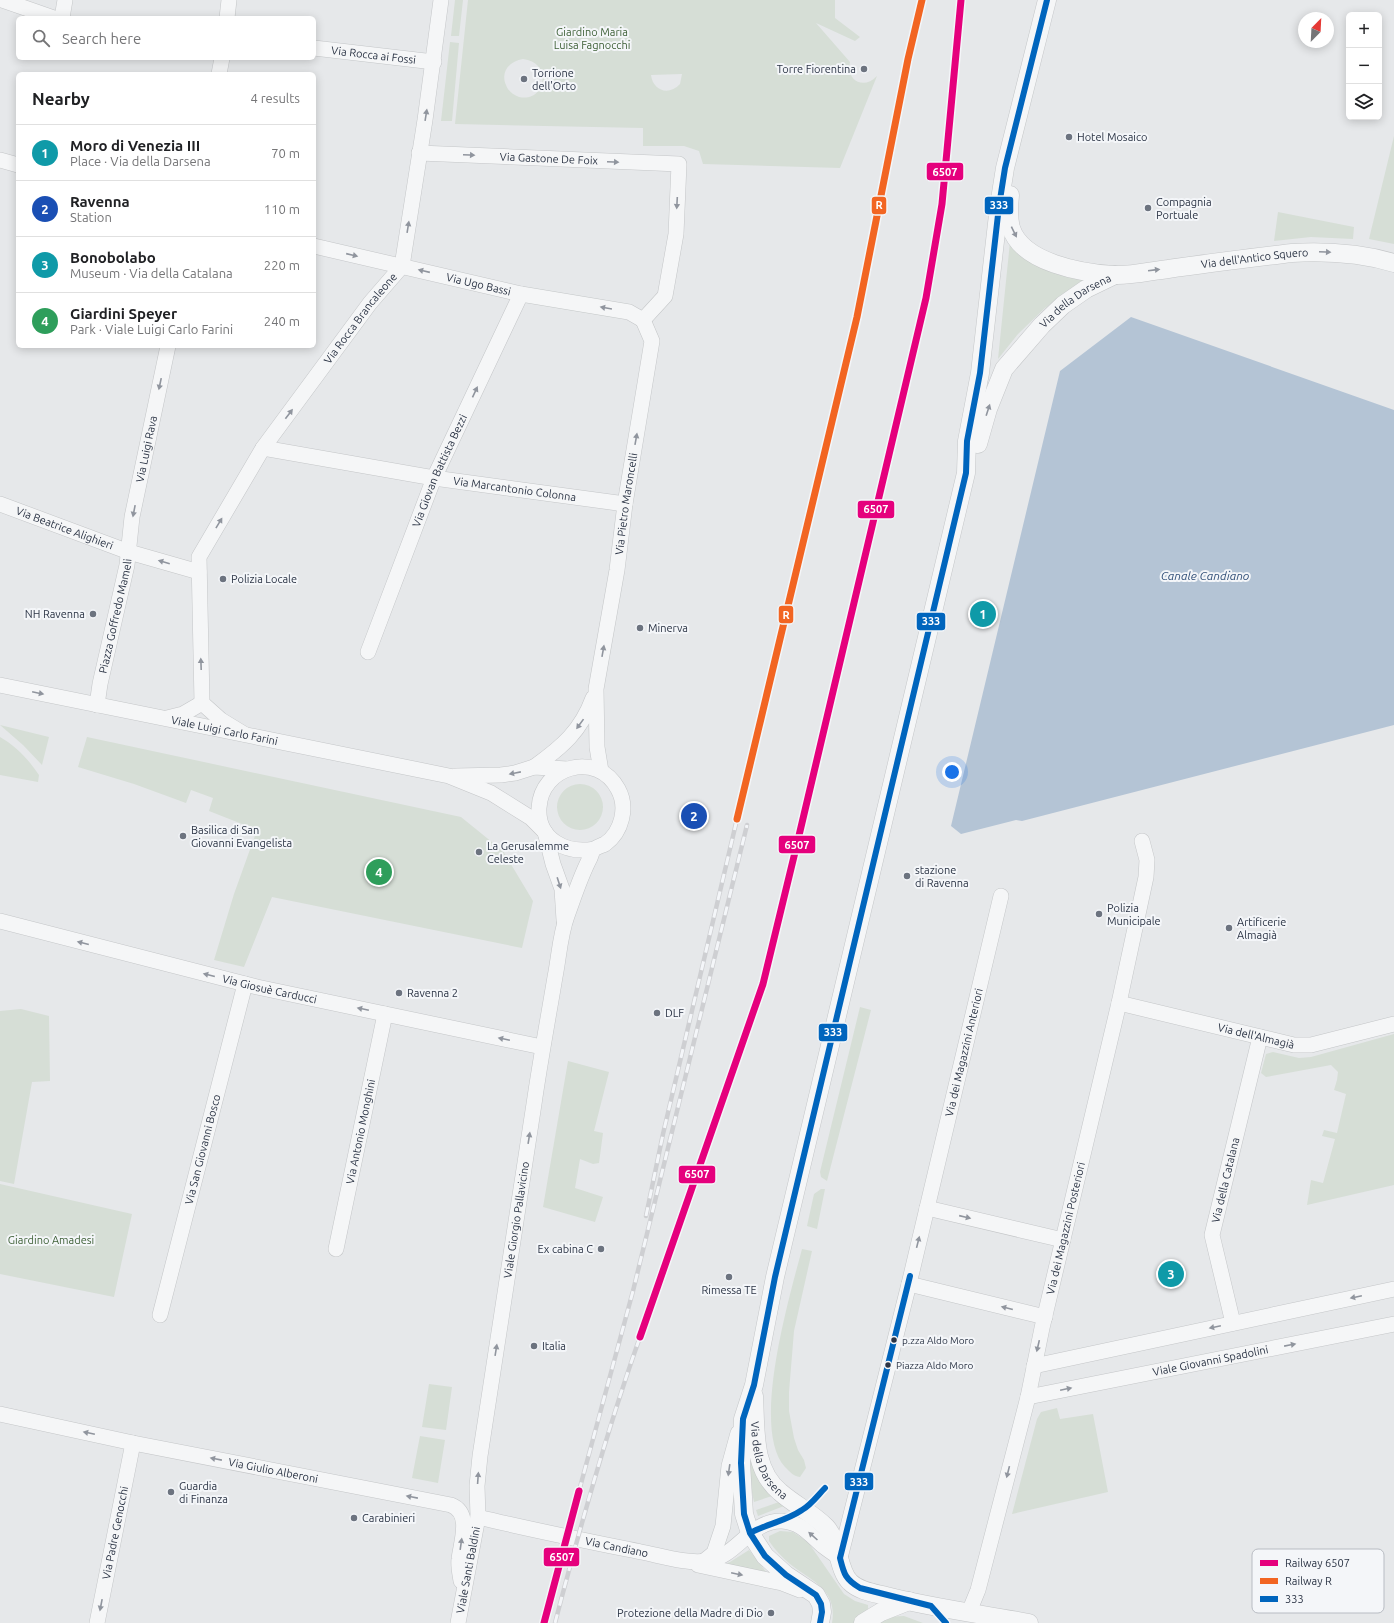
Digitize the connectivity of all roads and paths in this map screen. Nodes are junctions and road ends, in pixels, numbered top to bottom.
1 (2, 0) edge
2 (65, 0) edge
3 (229, 0) edge
4 (441, 0) edge
5 (1047, 0) edge
6 (48, 16) edge
7 (62, 16) edge
8 (227, 16) edge
9 (316, 48) edge
10 (222, 60) edge
11 (434, 62) junction
12 (219, 72) edge
13 (1014, 138) junction
14 (420, 153) junction
15 (0, 160) edge
16 (16, 165) edge
17 (316, 246) edge
18 (1391, 261) edge
19 (402, 266) junction
20 (1115, 275) junction
21 (521, 294) junction
22 (643, 320) junction
23 (168, 348) edge
24 (263, 448) junction
25 (966, 473) junction
26 (434, 478) junction
27 (0, 504) edge
28 (625, 504) junction
29 (129, 552) junction
30 (199, 572) junction
31 (368, 652) dead end
32 (0, 686) edge
33 (596, 689) junction
34 (202, 703) junction
35 (97, 705) junction
36 (166, 718) junction
37 (244, 734) junction
38 (534, 768) junction
39 (567, 769) junction
40 (601, 772) junction
41 (449, 776) junction
42 (545, 832) junction
43 (1142, 841) dead end
44 (594, 849) junction
45 (1001, 896) dead end
46 (0, 921) edge
47 (565, 924) junction
48 (245, 984) junction
49 (1119, 1003) junction
50 (385, 1014) junction
51 (1394, 1024) edge
52 (1260, 1037) junction
53 (542, 1047) junction
54 (927, 1208) junction
55 (1063, 1240) junction
56 (336, 1249) dead end
57 (909, 1280) junction
58 (1394, 1289) edge
59 (160, 1315) dead end
60 (1045, 1317) junction
61 (1234, 1323) junction
62 (1394, 1324) edge
63 (1034, 1366) junction
64 (754, 1386) junction
65 (1028, 1397) junction
66 (0, 1414) edge
67 (743, 1419) junction
68 (133, 1443) junction
69 (478, 1517) junction
70 (750, 1533) junction
71 (840, 1558) junction
72 (686, 1560) junction
73 (704, 1562) junction
74 (816, 1595) junction
75 (462, 1596) junction
76 (909, 1602) junction
77 (931, 1606) junction
78 (970, 1612) junction
79 (97, 1623) edge
80 (458, 1623) edge
81 (820, 1623) edge
82 (863, 1623) edge
83 (946, 1623) edge
84 (1029, 1623) edge

1 - 6 street
2 - 7 street
3 - 8 street
4 - 11 street, Via Rocca Brancaleone
5 - 13 street, Via della Darsena
9 - 11 street, Via Rocca ai Fossi
10 - 12 street
14 -> 11 street, Via Rocca Brancaleone
13 -> 20 street, Via della Darsena
13 - 25 street, Via della Darsena
19 -> 14 street, Via Rocca Brancaleone
14 -> 22 street, Via Gastone De Foix
15 - 16 street
17 -> 19 street, Via Ugo Bassi
20 -> 18 street, Via dell'Antico Squero
21 -> 19 street, Via Ugo Bassi
24 -> 19 street, Via Rocca Brancaleone
25 -> 20 street, Via della Darsena
22 -> 21 street, Via Ugo Bassi
26 -> 21 street, Via Giovan Battista Bezzi
28 -> 22 street, Via Pietro Maroncelli
23 -> 29 street, Via Luigi Rava
24 - 26 street, Via Marcantonio Colonna
30 -> 24 street, Via Rocca Brancaleone
25 - 64 street, Via della Darsena
26 - 28 street, Via Marcantonio Colonna
26 - 31 street, Via Giovan Battista Bezzi
27 - 29 street, Via Beatrice Alighieri
33 -> 28 street, Via Pietro Maroncelli
30 -> 29 street, Piazza Goffredo Mameli
29 - 35 street, Piazza Goffredo Mameli
34 -> 30 street
32 -> 35 street, Viale Luigi Carlo Farini
33 -> 38 street, Via Pietro Maroncelli
33 - 40 street, Via Pietro Maroncelli
34 - 36 street
34 - 37 street
35 - 36 street, Viale Luigi Carlo Farini
36 - 37 street, Viale Luigi Carlo Farini
37 - 41 street, Viale Luigi Carlo Farini
38 - 39 street
38 -> 41 street
39 - 40 street
39 - 42 street
40 - 44 street
41 - 42 street
42 - 44 street
42 -> 47 street
43 - 49 street, Via dei Magazzini Posteriori
44 - 47 street
45 - 54 street, Via dei Magazzini Anteriori
48 -> 46 street, Via Giosuè Carducci
47 - 53 street, Viale Giorgio Pallavicino
50 -> 48 street, Via Giosuè Carducci
48 - 59 street, Via San Giovanni Bosco
49 - 52 street, Via dell'Almagià
49 - 55 street, Via dei Magazzini Posteriori
53 -> 50 street, Via Giosuè Carducci
50 - 56 street, Via Antonio Monghini
51 - 52 street, Via dell'Almagià
52 - 61 street, Via della Catalana
69 -> 53 street, Viale Giorgio Pallavicino
54 -> 55 street
57 -> 54 street, Via dei Magazzini Anteriori
55 - 60 street, Via dei Magazzini Posteriori
60 -> 57 street
57 - 71 street, Via dei Magazzini Anteriori
58 -> 61 street
60 -> 63 street, Via dei Magazzini Posteriori
61 -> 63 street
65 -> 62 street, Viale Giovanni Spadolini
63 - 65 street, Via dei Magazzini Posteriori
64 - 67 street, Via della Darsena
64 - 71 street, Via della Darsena
65 -> 78 street, Via dei Magazzini Posteriori
68 -> 66 street, Via Giulio Alberoni
67 - 70 street, Via della Darsena
67 -> 73 street, Via della Darsena
75 -> 68 street, Via Giulio Alberoni
68 -> 79 street, Via Padre Genocchi
69 - 72 street, Via Candiano
69 - 75 street, Viale Santi Baldini
71 -> 70 street, Via Candiano
70 - 73 street, Via Candiano
70 - 74 street, Via della Darsena
71 - 76 street
72 - 73 street, Via Candiano
72 -> 74 street, Via Candiano
74 - 81 street
75 - 80 street, Viale Santi Baldini
76 - 77 street
76 - 82 street
77 - 78 street
77 - 83 street
78 - 84 street

